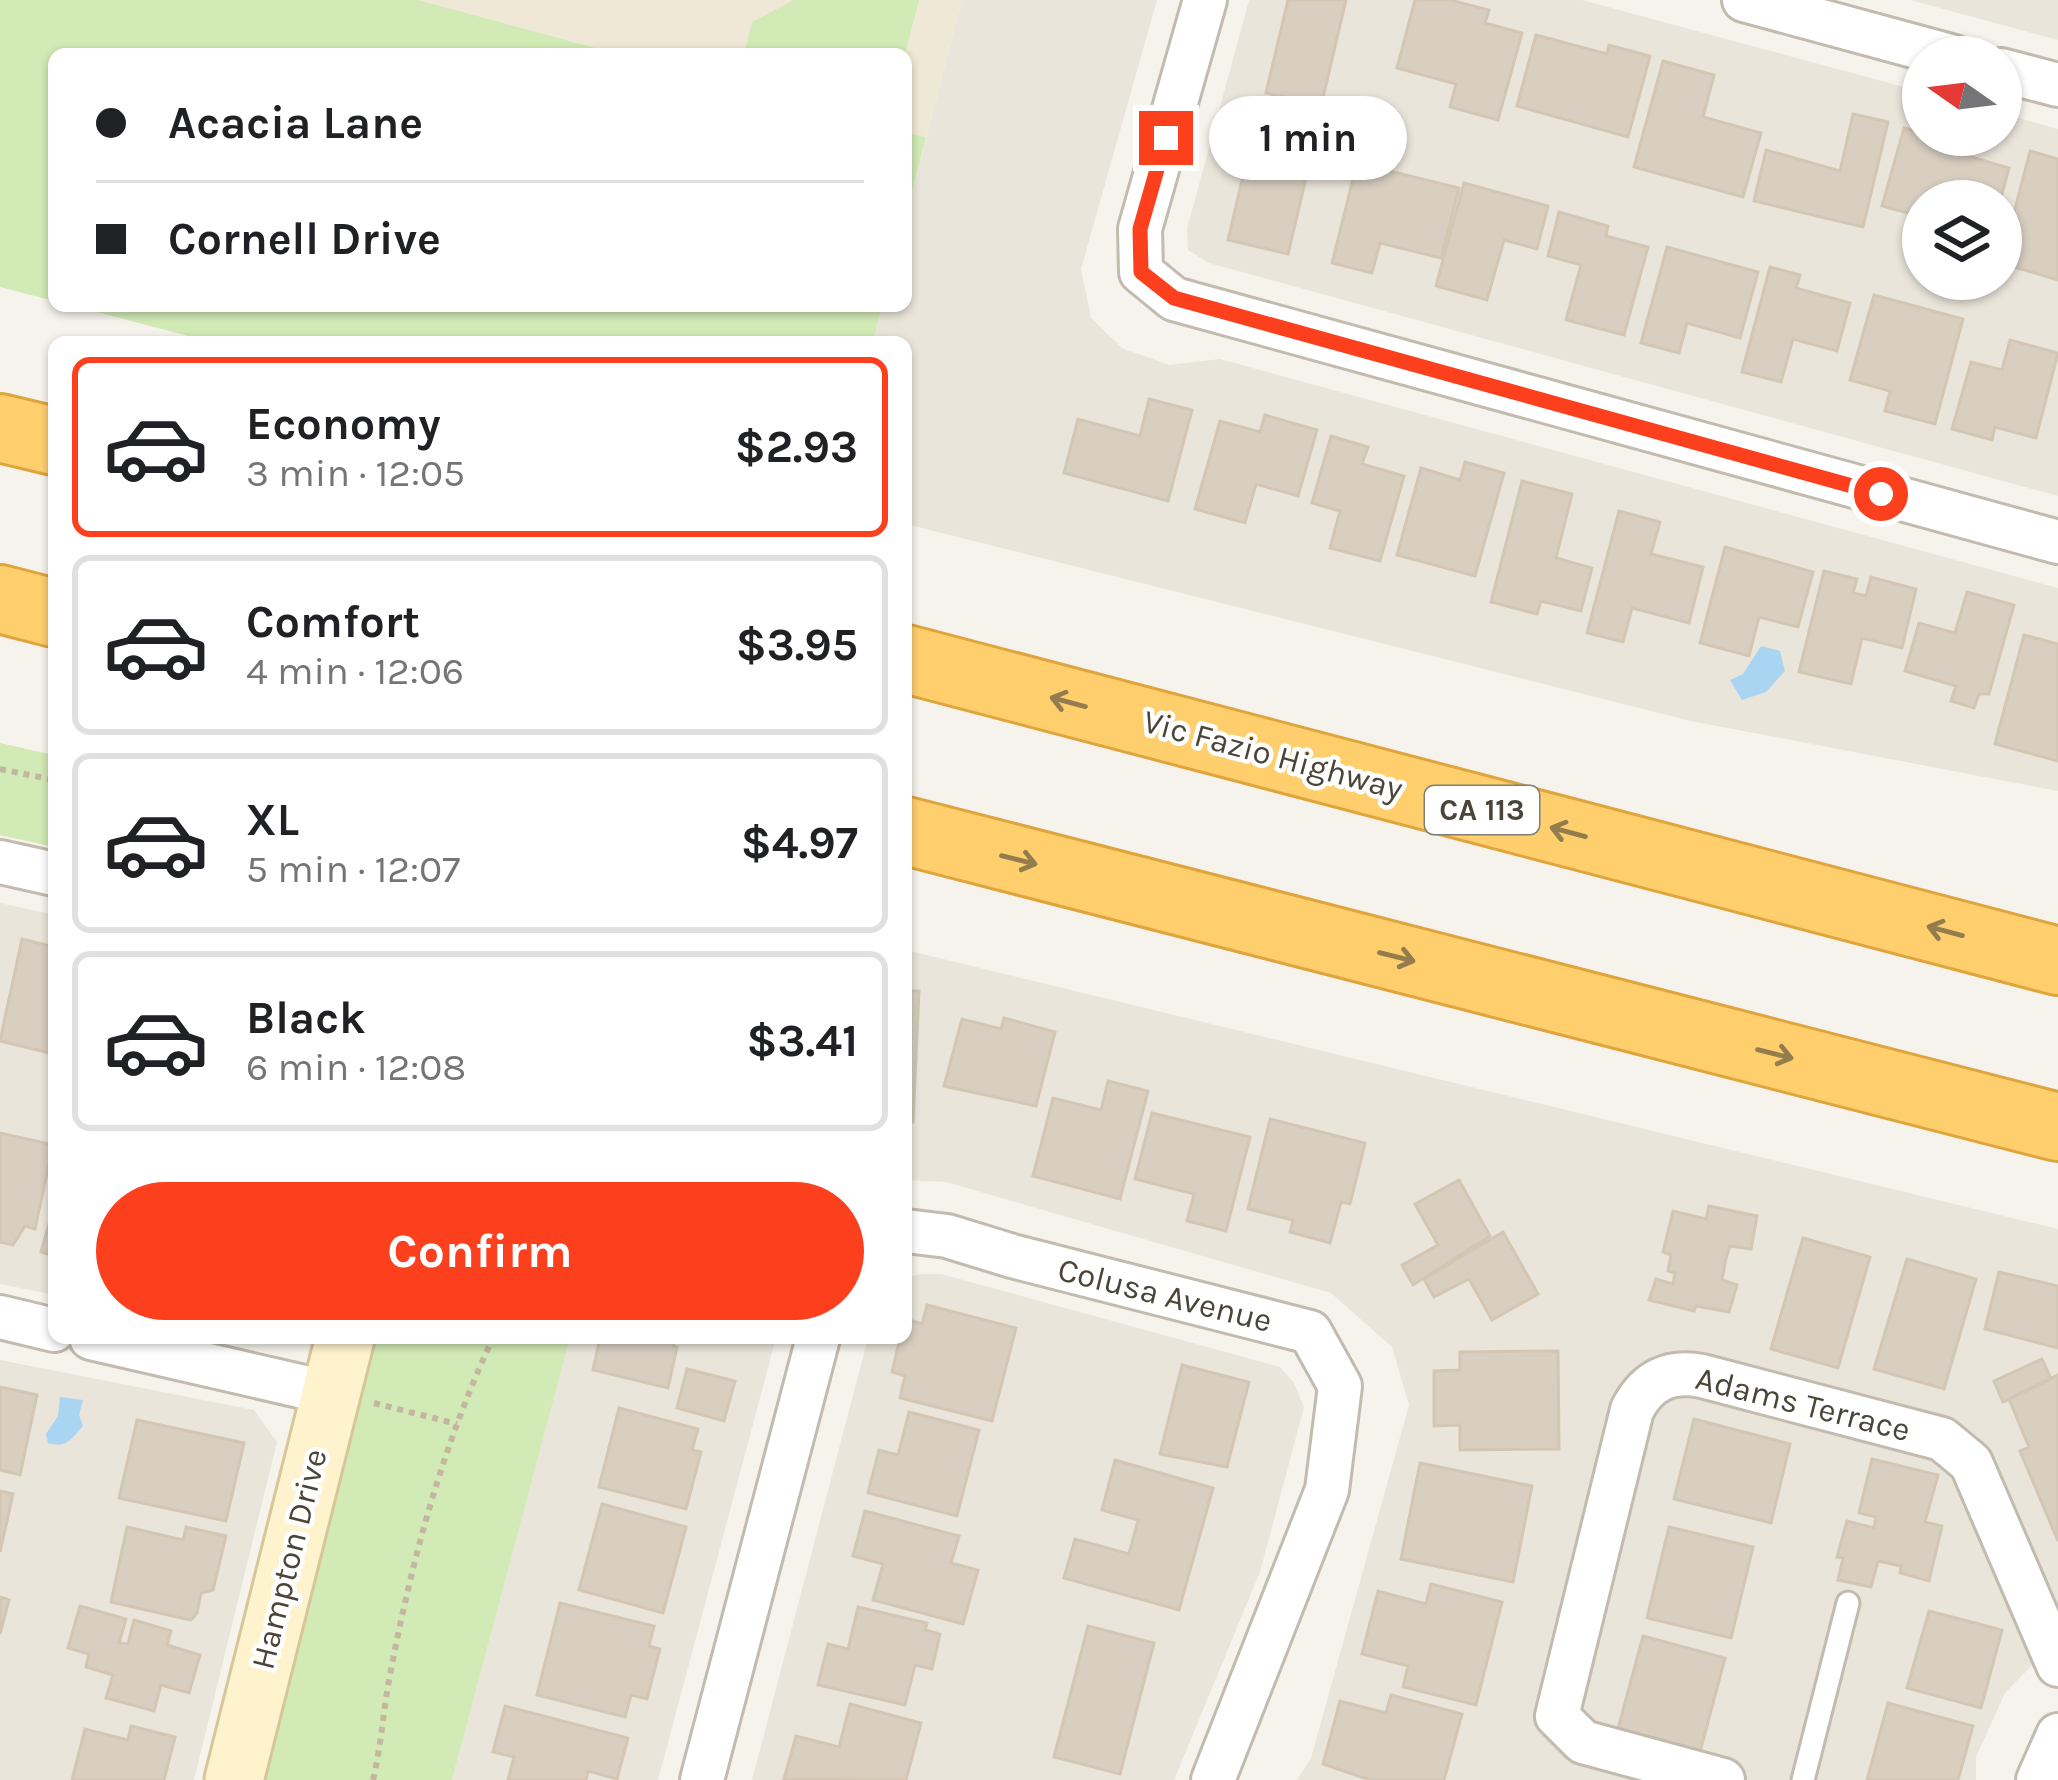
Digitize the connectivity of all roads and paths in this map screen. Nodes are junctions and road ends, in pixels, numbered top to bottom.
1 (1205, 0) edge
2 (1744, 0) edge
3 (1902, 43) edge
4 (2022, 76) edge
5 (2058, 85) edge
6 (0, 428) edge
7 (48, 440) edge
8 (2058, 542) edge
9 (0, 599) edge
10 (48, 611) edge
11 (912, 661) edge
12 (0, 769) edge
13 (48, 779) edge
14 (912, 833) edge
15 (0, 862) edge
16 (48, 873) edge
17 (2058, 961) edge
18 (2058, 1127) edge
19 (912, 1229) edge
20 (0, 1317) edge
21 (48, 1329) edge
22 (117, 1344) edge
23 (343, 1344) edge
24 (491, 1344) edge
25 (816, 1344) edge
26 (331, 1393) junction
27 (458, 1424) junction
28 (1848, 1603) dead end
29 (2058, 1665) edge
30 (2058, 1735) edge
31 (234, 1780) edge
32 (373, 1780) edge
33 (702, 1780) edge
34 (1213, 1780) edge
35 (1723, 1780) edge
36 (1803, 1780) edge
37 (2038, 1780) edge

1 - 8 street
2 - 3 street
4 - 5 street
6 - 7 highway
9 - 10 highway
17 -> 11 highway, Vic Fazio Highway / CA 113
12 - 13 path
14 -> 18 highway
15 - 16 street
19 - 34 street, Colusa Avenue
20 - 21 street
22 - 26 street
23 - 26 street, Hampton Drive
24 - 27 path
25 - 33 street
26 - 27 path
26 - 31 street, Hampton Drive
27 - 32 path
28 - 36 lane
29 - 35 street, Adams Terrace
30 - 37 street

